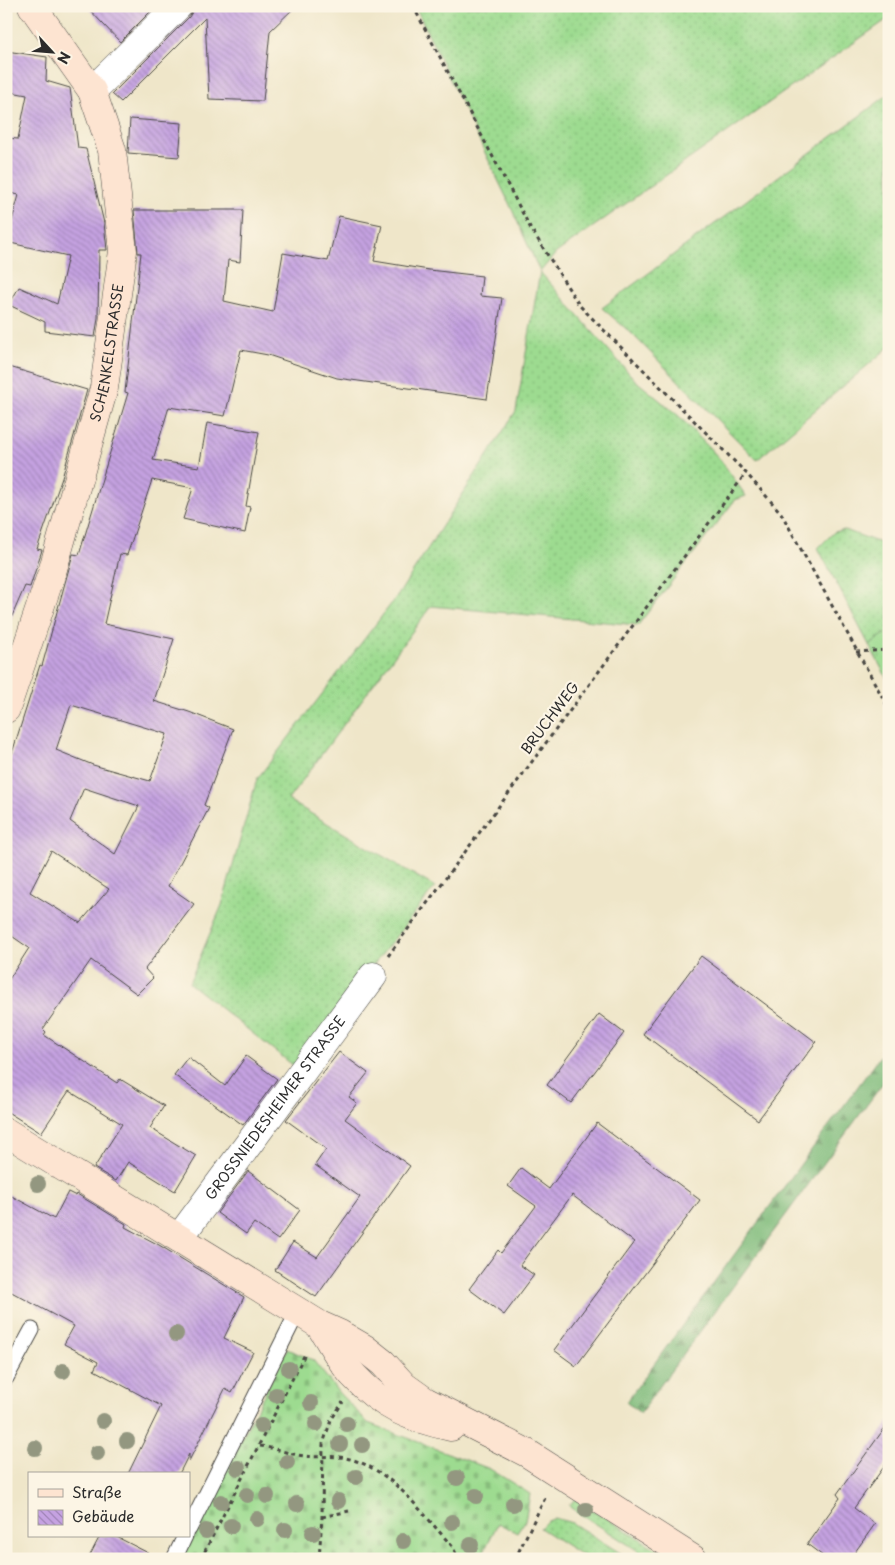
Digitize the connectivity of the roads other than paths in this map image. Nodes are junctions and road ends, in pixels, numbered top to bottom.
1 (32, 6) edge
2 (178, 6) edge
3 (92, 91) junction
4 (6, 709) edge
5 (373, 976) road end
6 (6, 1132) edge
7 (179, 1238) junction
8 (309, 1318) junction
9 (32, 1330) dead end
10 (6, 1378) edge
11 (190, 1527) edge
12 (184, 1538) edge
13 (174, 1559) edge
14 (693, 1559) edge

1 - 3 street, SCHENKELSTRASSE
2 - 3 street
3 - 4 street, SCHENKELSTRASSE
5 - 7 street, GROSSNIEDESHEIMER STRASSE
6 - 7 street
7 - 8 street
8 - 11 lane
8 - 14 street
9 - 10 lane
12 - 13 lane

